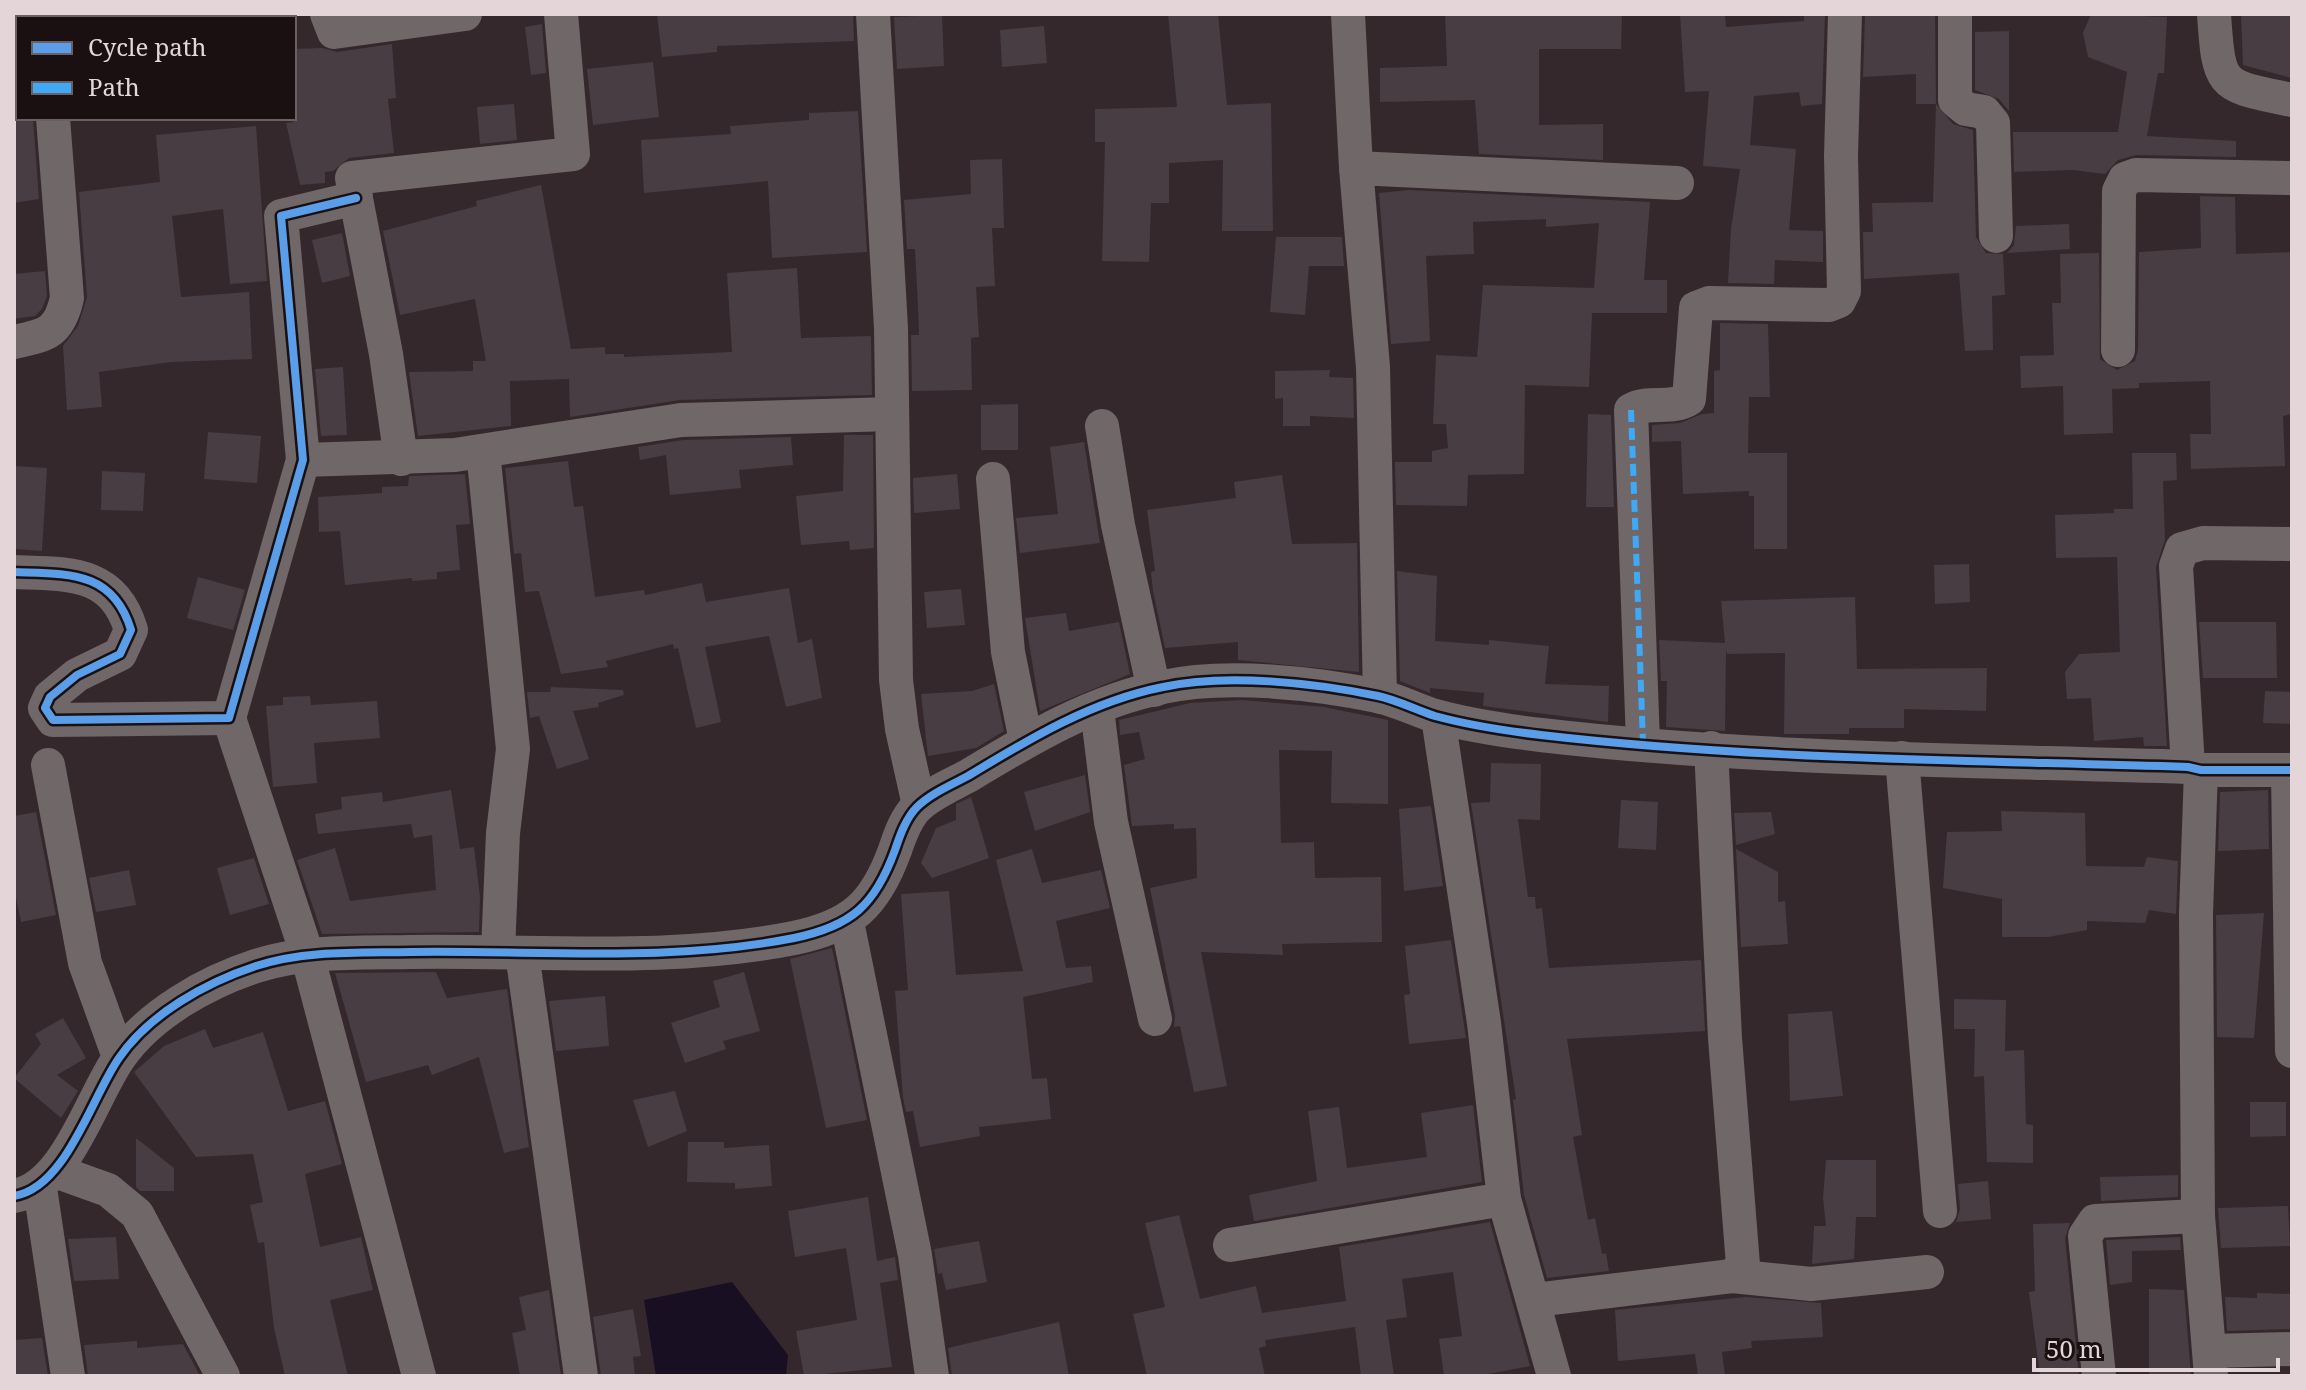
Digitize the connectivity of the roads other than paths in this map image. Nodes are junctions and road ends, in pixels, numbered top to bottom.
1 (327, 14) edge
2 (465, 14) edge
3 (561, 14) edge
4 (873, 14) edge
5 (1348, 14) edge
6 (1845, 14) edge
7 (1955, 14) edge
8 (2214, 14) edge
9 (2292, 100) edge
10 (53, 120) edge
11 (1356, 168) junction
12 (2292, 178) edge
13 (1677, 183) dead end
14 (356, 198) junction
15 (1996, 236) dead end
16 (14, 342) edge
17 (2118, 350) dead end
18 (892, 414) junction
19 (1102, 426) dead end
20 (483, 451) junction
21 (401, 459) junction
22 (303, 460) junction
23 (993, 479) dead end
24 (2292, 544) edge
25 (14, 572) edge
26 (1154, 690) junction
27 (1380, 697) junction
28 (1097, 709) junction
29 (1438, 717) junction
30 (229, 718) junction
31 (1026, 741) junction
32 (1643, 743) junction
33 (1711, 748) junction
34 (1902, 758) junction
35 (48, 765) dead end
36 (2195, 769) junction
37 (2290, 770) edge
38 (919, 805) junction
39 (847, 922) junction
40 (510, 952) junction
41 (307, 954) junction
42 (1155, 1019) dead end
43 (2292, 1051) edge
44 (119, 1057) junction
45 (36, 1185) edge
46 (1504, 1199) junction
47 (1940, 1211) dead end
48 (2198, 1216) junction
49 (1230, 1245) dead end
50 (1927, 1272) dead end
51 (1732, 1276) junction
52 (1535, 1300) junction
53 (2292, 1349) edge
54 (2211, 1364) edge
55 (68, 1376) edge
56 (222, 1376) edge
57 (419, 1376) edge
58 (581, 1376) edge
59 (932, 1376) edge
60 (1554, 1376) edge
61 (2099, 1376) edge

1 - 2 street
3 - 14 street
4 - 18 street
5 - 11 street
6 - 32 street
7 - 15 street
8 - 9 street
10 - 16 street
11 - 13 street
11 - 27 street
12 - 17 street
14 - 21 street
14 - 22 street
18 - 20 street
18 - 38 street
19 - 26 street
20 - 21 street
20 - 40 street
21 - 22 street
22 - 30 street
23 - 31 street
24 - 36 street
25 - 30 street
26 - 27 street
26 - 28 street
27 - 29 street
28 - 31 street
28 - 42 street
29 - 32 street
29 - 46 street
30 - 41 street
31 - 38 street
32 - 33 street
33 - 34 street
33 - 51 street
34 - 36 street
34 - 47 street
35 - 44 street
36 - 37 street
36 - 48 street
37 - 43 street
38 - 39 street
39 - 40 street
39 - 59 street
40 - 41 street
40 - 58 street
41 - 44 street
41 - 57 street
44 - 45 street
45 - 55 street
45 - 56 street
46 - 49 street
46 - 52 street
48 - 54 street
48 - 61 street
50 - 51 street
51 - 52 street
52 - 60 street
53 - 54 street

